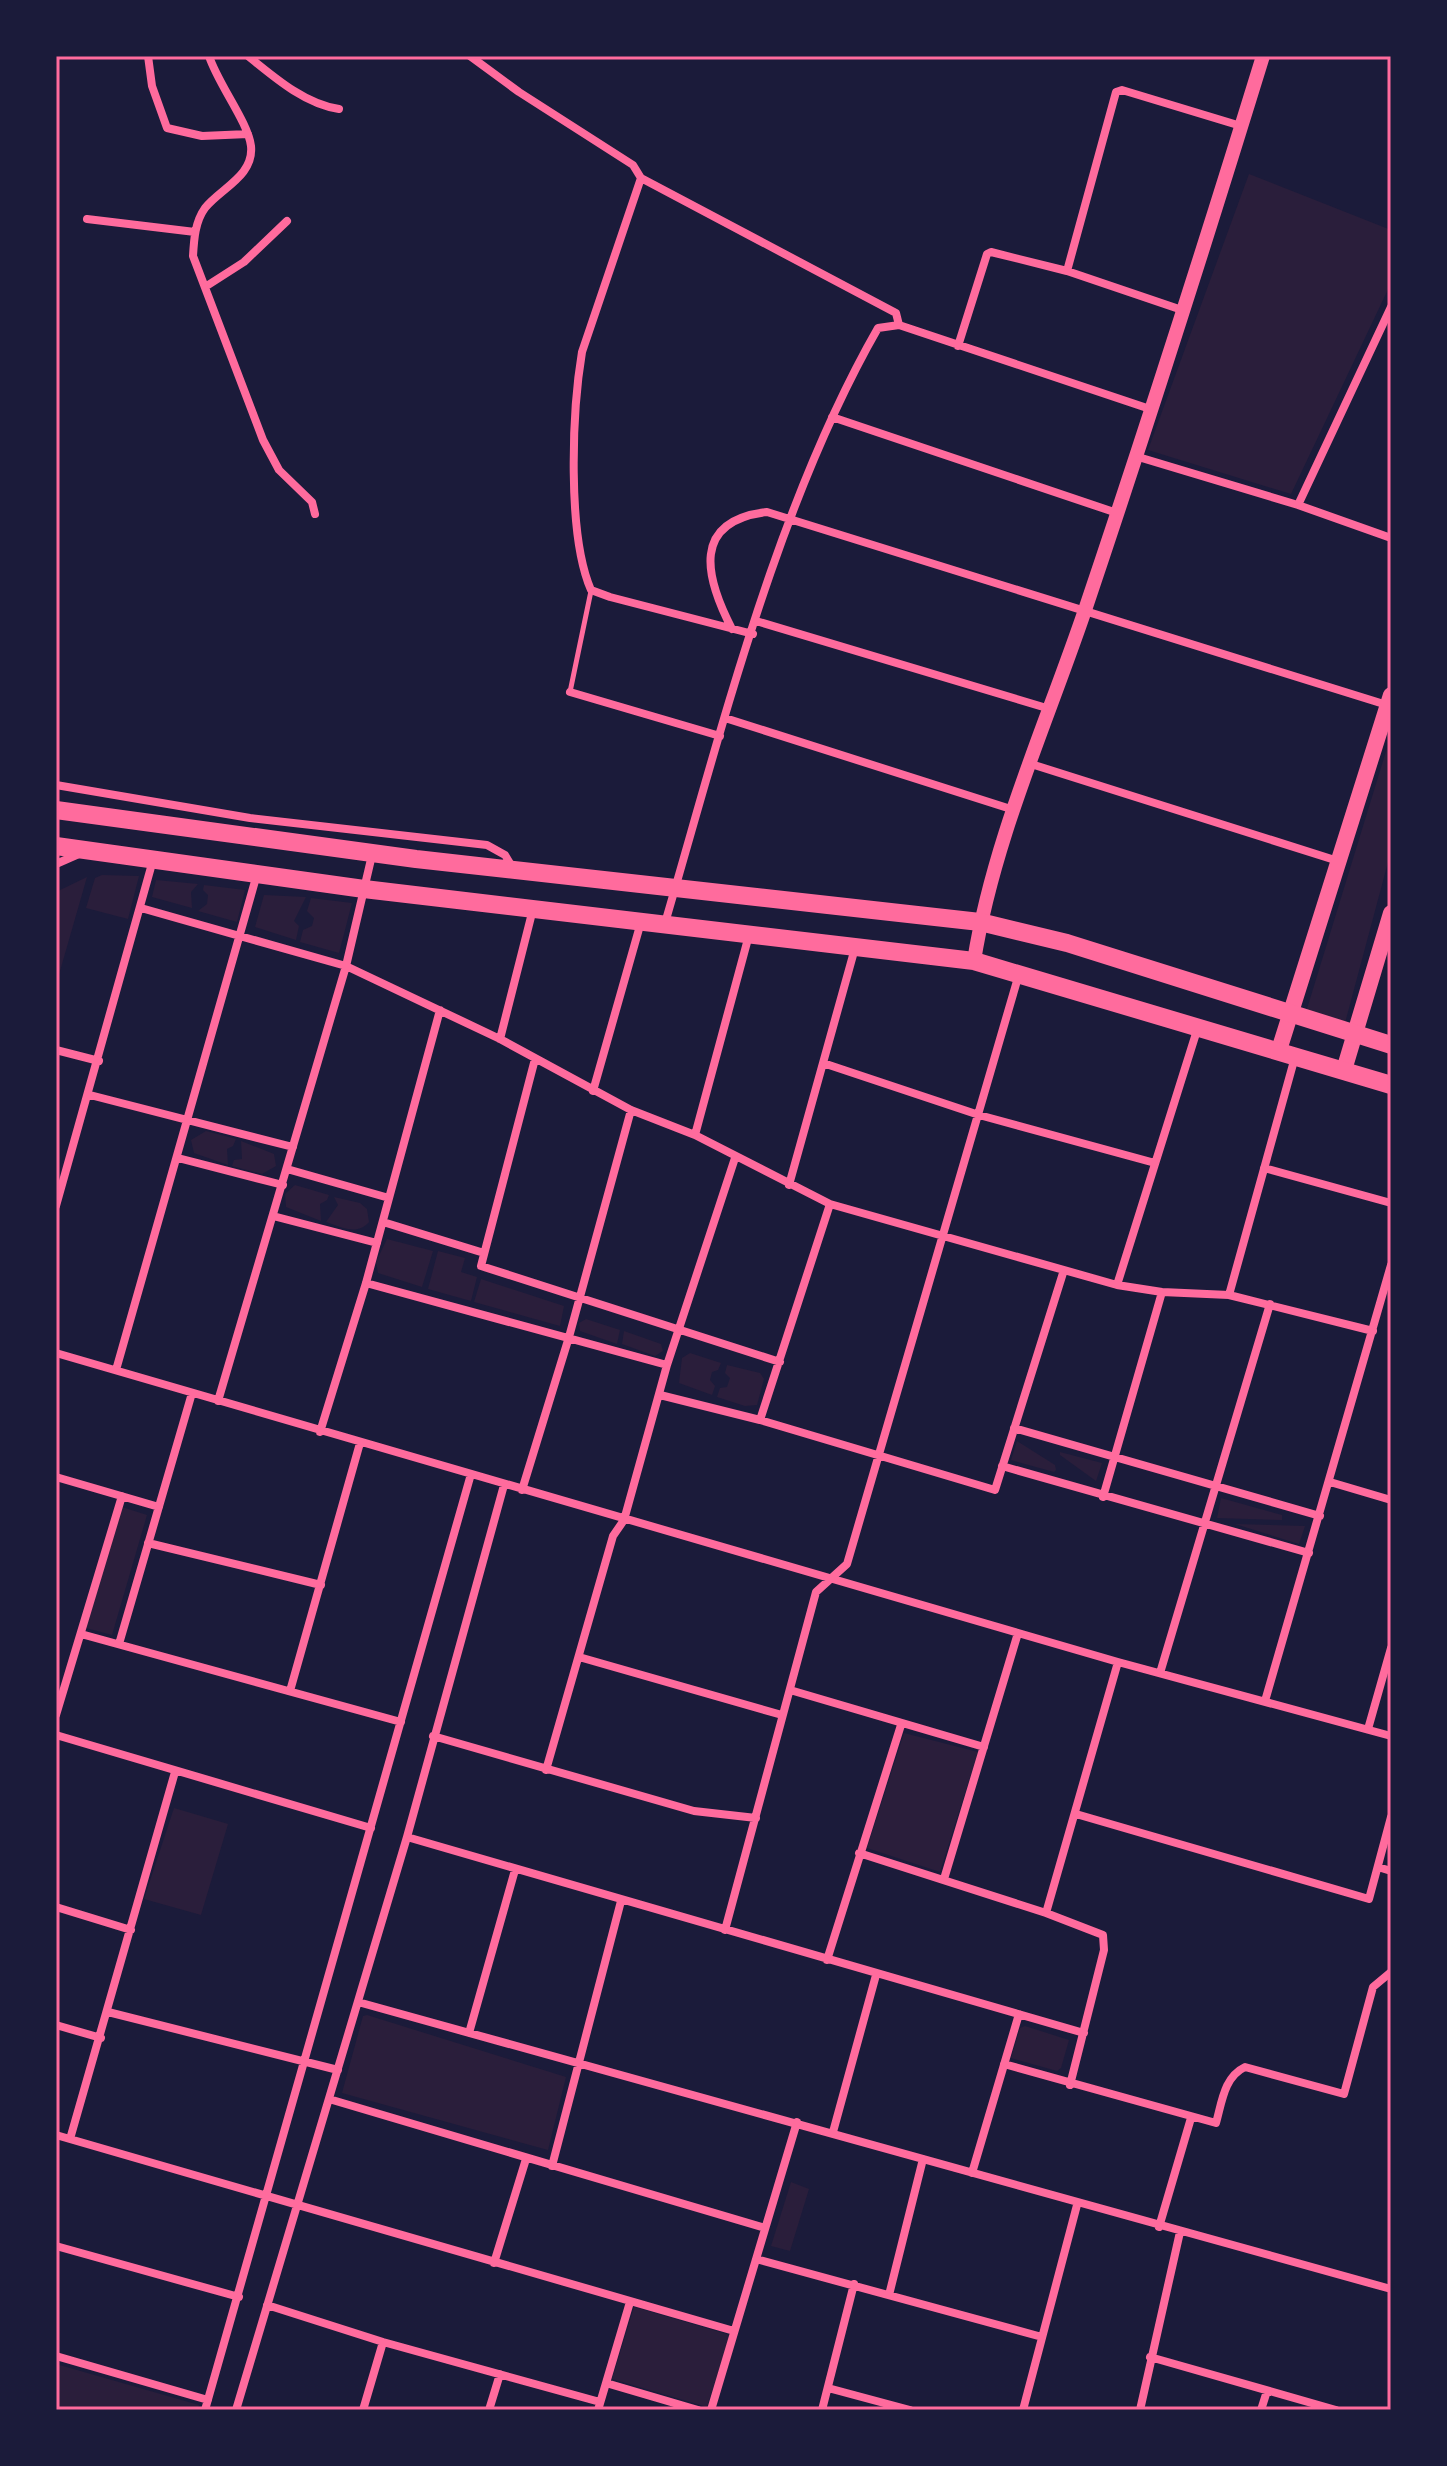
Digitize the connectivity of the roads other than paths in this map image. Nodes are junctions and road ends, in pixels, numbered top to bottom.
1 (148, 56) edge
2 (209, 56) edge
3 (248, 56) edge
4 (470, 56) edge
5 (1263, 56) edge
6 (339, 109) dead end
7 (1241, 126) junction
8 (248, 134) junction
9 (641, 178) junction
10 (87, 219) dead end
11 (287, 221) dead end
12 (195, 232) junction
13 (1067, 271) junction
14 (205, 287) junction
15 (1391, 307) edge
16 (1182, 310) junction
17 (899, 325) junction
18 (958, 346) junction
19 (1150, 409) junction
20 (832, 417) junction
21 (1135, 456) junction
22 (1298, 505) junction
23 (1117, 513) junction
24 (315, 514) dead end
25 (793, 517) junction
26 (1391, 538) edge
27 (591, 590) junction
28 (1084, 612) junction
29 (756, 621) junction
30 (732, 629) junction
31 (753, 634) junction
32 (570, 692) joint
33 (1389, 700) edge
34 (1050, 709) junction
35 (725, 718) junction
36 (720, 736) junction
37 (1031, 764) junction
38 (56, 785) edge
39 (56, 810) edge
40 (1015, 810) junction
41 (56, 846) edge
42 (88, 849) junction
43 (372, 854) junction
44 (153, 858) junction
45 (1338, 861) junction
46 (56, 864) edge
47 (515, 870) junction
48 (257, 873) junction
49 (676, 886) junction
50 (364, 889) junction
51 (141, 908) junction
52 (533, 909) junction
53 (1391, 913) edge
54 (642, 921) junction
55 (980, 922) junction
56 (665, 923) junction
57 (749, 935) junction
58 (241, 936) junction
59 (855, 948) junction
60 (974, 961) junction
61 (346, 966) junction
62 (1020, 972) junction
63 (440, 1010) junction
64 (1291, 1015) junction
65 (1198, 1026) junction
66 (1355, 1034) junction
67 (500, 1039) junction
68 (1391, 1045) edge
69 (56, 1050) edge
70 (1287, 1053) junction
71 (535, 1059) junction
72 (99, 1061) junction
73 (823, 1063) junction
74 (1344, 1070) junction
75 (1391, 1085) edge
76 (593, 1091) junction
77 (90, 1095) junction
78 (631, 1110) junction
79 (979, 1115) junction
80 (190, 1119) junction
81 (695, 1135) junction
82 (293, 1147) junction
83 (178, 1158) junction
84 (735, 1158) junction
85 (1155, 1163) junction
86 (1264, 1168) junction
87 (287, 1169) junction
88 (283, 1185) junction
89 (789, 1185) junction
90 (389, 1198) junction
91 (1391, 1203) edge
92 (830, 1204) junction
93 (56, 1206) edge
94 (273, 1216) junction
95 (383, 1222) junction
96 (945, 1237) junction
97 (377, 1243) junction
98 (484, 1253) junction
99 (1391, 1265) edge
100 (1063, 1273) junction
101 (366, 1283) junction
102 (1117, 1285) junction
103 (1162, 1292) junction
104 (1229, 1295) junction
105 (580, 1299) junction
106 (1270, 1304) junction
107 (680, 1330) junction
108 (1373, 1331) junction
109 (569, 1337) junction
110 (56, 1353) edge
111 (780, 1362) junction
112 (667, 1365) junction
113 (116, 1370) junction
114 (192, 1393) junction
115 (660, 1395) junction
116 (218, 1401) junction
117 (760, 1420) junction
118 (1014, 1428) junction
119 (320, 1432) junction
120 (360, 1443) junction
121 (879, 1455) junction
122 (1116, 1457) junction
123 (1002, 1466) junction
124 (471, 1474) junction
125 (56, 1477) edge
126 (1330, 1482) junction
127 (504, 1485) junction
128 (1215, 1486) junction
129 (522, 1490) junction
130 (122, 1496) junction
131 (1103, 1497) junction
132 (1391, 1500) edge
133 (159, 1507) junction
134 (1320, 1516) junction
135 (624, 1520) junction
136 (1203, 1526) junction
137 (148, 1543) junction
138 (1309, 1553) junction
139 (831, 1578) junction
140 (321, 1585) junction
141 (1018, 1633) junction
142 (81, 1634) junction
143 (119, 1644) junction
144 (1391, 1648) edge
145 (579, 1657) junction
146 (1118, 1662) junction
147 (1160, 1673) junction
148 (790, 1690) junction
149 (290, 1691) junction
150 (1265, 1701) junction
151 (56, 1715) edge
152 (782, 1715) junction
153 (401, 1722) junction
154 (901, 1725) junction
155 (1368, 1729) junction
156 (56, 1735) edge
157 (433, 1736) junction
158 (1391, 1736) edge
159 (984, 1747) junction
160 (546, 1770) junction
161 (175, 1772) junction
162 (1076, 1814) junction
163 (1391, 1817) edge
164 (756, 1818) junction
165 (371, 1828) junction
166 (407, 1837) junction
167 (859, 1853) junction
168 (1378, 1867) junction
169 (515, 1870) junction
170 (1391, 1871) edge
171 (944, 1879) junction
172 (621, 1901) junction
173 (56, 1907) edge
174 (1046, 1913) junction
175 (131, 1930) junction
176 (725, 1930) junction
177 (827, 1960) junction
178 (1391, 1972) edge
179 (876, 1975) junction
180 (358, 2002) junction
181 (108, 2012) junction
182 (1019, 2014) junction
183 (56, 2025) edge
184 (469, 2033) junction
185 (1084, 2033) junction
186 (101, 2038) junction
187 (581, 2061) junction
188 (303, 2062) junction
189 (1004, 2064) junction
190 (338, 2070) junction
191 (1070, 2085) junction
192 (329, 2099) junction
193 (1191, 2118) junction
194 (797, 2122) junction
195 (833, 2132) junction
196 (56, 2135) edge
197 (70, 2139) junction
198 (526, 2159) junction
199 (923, 2159) junction
200 (552, 2166) junction
201 (972, 2173) junction
202 (267, 2196) junction
203 (297, 2205) junction
204 (1077, 2205) junction
205 (1159, 2227) junction
206 (765, 2228) junction
207 (1180, 2232) junction
208 (56, 2246) edge
209 (756, 2259) junction
210 (494, 2263) junction
211 (854, 2284) junction
212 (1391, 2289) edge
213 (889, 2295) junction
214 (239, 2297) junction
215 (630, 2302) junction
216 (267, 2305) junction
217 (734, 2331) junction
218 (1042, 2337) junction
219 (383, 2342) junction
220 (56, 2356) edge
221 (1150, 2357) junction
222 (500, 2374) junction
223 (606, 2383) junction
224 (828, 2388) junction
225 (1267, 2391) junction
226 (208, 2400) junction
227 (599, 2406) edge
228 (205, 2410) edge
229 (236, 2410) edge
230 (363, 2410) edge
231 (489, 2410) edge
232 (698, 2410) edge
233 (711, 2410) edge
234 (822, 2410) edge
235 (910, 2410) edge
236 (1023, 2410) edge
237 (1140, 2410) edge
238 (1261, 2410) edge
239 (1336, 2410) edge

1 - 8 street
2 - 8 street
3 - 6 street
4 - 9 street
5 - 7 street
7 - 13 street
7 - 16 street
8 - 12 street
9 - 17 street
9 - 27 street
10 - 12 street
11 - 14 street
12 - 14 street
13 - 16 street
13 - 18 street
14 - 24 street
15 - 22 street
16 - 19 street
17 - 18 street
17 - 20 street
18 - 19 street
19 - 21 street
20 - 23 street
20 - 25 street
21 - 22 street
21 - 23 street
22 - 26 street
23 - 28 street
25 - 28 street
25 - 29 street
25 - 30 street
27 - 30 street
27 - 32 lane
28 - 33 street
28 - 34 street
29 - 31 street
29 - 34 street
30 - 31 street
31 - 35 street
32 - 36 street
33 - 45 main road
34 - 37 street
35 - 36 street
35 - 40 street
36 - 49 street
37 - 40 street
37 - 45 street
38 - 47 street
39 - 43 main road
40 - 55 street
41 - 42 main road
42 - 44 main road
42 - 46 street
43 - 47 main road
43 - 50 street
44 - 48 main road
44 - 51 street
45 - 64 main road
47 - 49 main road
48 - 50 main road
48 - 58 street
49 - 55 main road
49 - 56 street
50 - 52 main road
50 - 61 street
51 - 58 street
51 - 72 street
52 - 54 main road
52 - 67 street
53 - 66 main road
54 - 56 main road
54 - 76 street
55 - 60 street
55 - 64 main road
56 - 57 main road
57 - 59 main road
57 - 81 street
58 - 61 street
58 - 80 street
59 - 60 main road
59 - 73 street
60 - 62 main road
61 - 63 street
61 - 82 street
62 - 65 main road
62 - 79 street
63 - 67 street
63 - 90 street
64 - 66 main road
64 - 70 main road
65 - 70 main road
65 - 85 street
66 - 68 main road
66 - 74 main road
67 - 71 street
69 - 72 street
70 - 74 main road
70 - 86 street
71 - 76 street
71 - 98 street
72 - 77 street
73 - 79 street
73 - 89 street
74 - 75 main road
76 - 78 street
77 - 80 street
77 - 93 street
78 - 81 street
78 - 105 street
79 - 85 street
79 - 96 street
80 - 82 street
80 - 83 street
81 - 84 street
82 - 87 street
83 - 88 street
83 - 113 street
84 - 89 street
84 - 107 street
85 - 102 street
86 - 91 street
86 - 104 street
87 - 88 street
87 - 90 street
88 - 94 street
89 - 92 street
90 - 95 street
92 - 96 street
92 - 111 street
94 - 97 street
94 - 116 street
95 - 97 street
95 - 98 street
96 - 100 street
96 - 121 street
97 - 101 street
98 - 105 street
99 - 108 street
100 - 102 street
100 - 118 street
101 - 109 street
101 - 119 street
102 - 103 street
103 - 104 street
103 - 122 street
104 - 106 street
105 - 107 street
105 - 109 street
106 - 108 street
106 - 128 street
107 - 111 street
107 - 112 street
108 - 126 street
109 - 112 street
109 - 129 street
110 - 113 street
111 - 117 street
112 - 115 street
113 - 114 street
114 - 116 street
114 - 133 street
115 - 117 street
115 - 135 street
116 - 119 street
117 - 121 street
118 - 122 street
118 - 123 street
119 - 120 street
120 - 124 street
120 - 140 street
121 - 123 street
121 - 139 street
122 - 128 street
122 - 131 street
123 - 131 street
124 - 127 street
124 - 153 street
125 - 130 street
126 - 132 street
126 - 134 street
127 - 129 street
127 - 157 street
128 - 134 street
128 - 136 street
129 - 135 street
130 - 133 street
130 - 142 street
131 - 136 street
133 - 137 street
134 - 138 street
135 - 139 street
135 - 145 street
136 - 138 street
136 - 147 street
137 - 140 street
137 - 143 street
138 - 150 street
139 - 141 street
139 - 148 street
140 - 149 street
141 - 146 street
141 - 159 street
142 - 143 street
142 - 151 street
143 - 149 street
144 - 155 street
145 - 152 street
145 - 160 street
146 - 147 street
146 - 162 street
147 - 150 street
148 - 152 street
148 - 154 street
149 - 153 street
150 - 155 street
152 - 164 street
153 - 165 street
154 - 159 street
154 - 167 street
155 - 158 street
156 - 161 street
157 - 160 street
157 - 166 street
159 - 171 street
160 - 164 street
161 - 165 street
161 - 175 street
162 - 168 street
162 - 174 street
163 - 168 street
164 - 176 street
165 - 188 street
166 - 169 street
166 - 180 street
167 - 171 street
167 - 177 street
168 - 170 street
169 - 172 street
169 - 184 street
171 - 174 street
172 - 176 street
172 - 187 street
173 - 175 street
174 - 185 street
175 - 181 street
176 - 177 street
177 - 179 street
178 - 193 street
179 - 182 street
179 - 195 street
180 - 184 street
180 - 190 street
181 - 186 street
181 - 188 street
182 - 185 street
182 - 189 street
183 - 186 street
184 - 187 street
185 - 191 street
186 - 197 street
187 - 194 street
187 - 200 street
188 - 190 street
188 - 202 street
189 - 191 street
189 - 201 street
190 - 192 street
191 - 193 street
192 - 198 street
192 - 203 street
193 - 205 street
194 - 195 street
194 - 206 street
195 - 199 street
196 - 197 street
197 - 202 street
198 - 200 street
198 - 210 street
199 - 201 street
199 - 213 street
200 - 206 street
201 - 204 street
202 - 203 street
202 - 214 street
203 - 210 street
203 - 216 street
204 - 205 street
204 - 218 street
205 - 207 street
206 - 209 street
207 - 212 street
207 - 221 street
208 - 214 street
209 - 211 street
209 - 217 street
210 - 215 street
211 - 213 street
211 - 224 street
213 - 218 street
214 - 226 street
215 - 217 street
215 - 223 street
216 - 219 street
216 - 229 street
217 - 233 street
218 - 236 street
219 - 222 street
219 - 230 street
220 - 226 street
221 - 225 street
221 - 237 street
222 - 227 street
222 - 231 street
223 - 227 street
223 - 232 street
224 - 234 street
224 - 235 street
225 - 238 street
225 - 239 street
226 - 228 street

